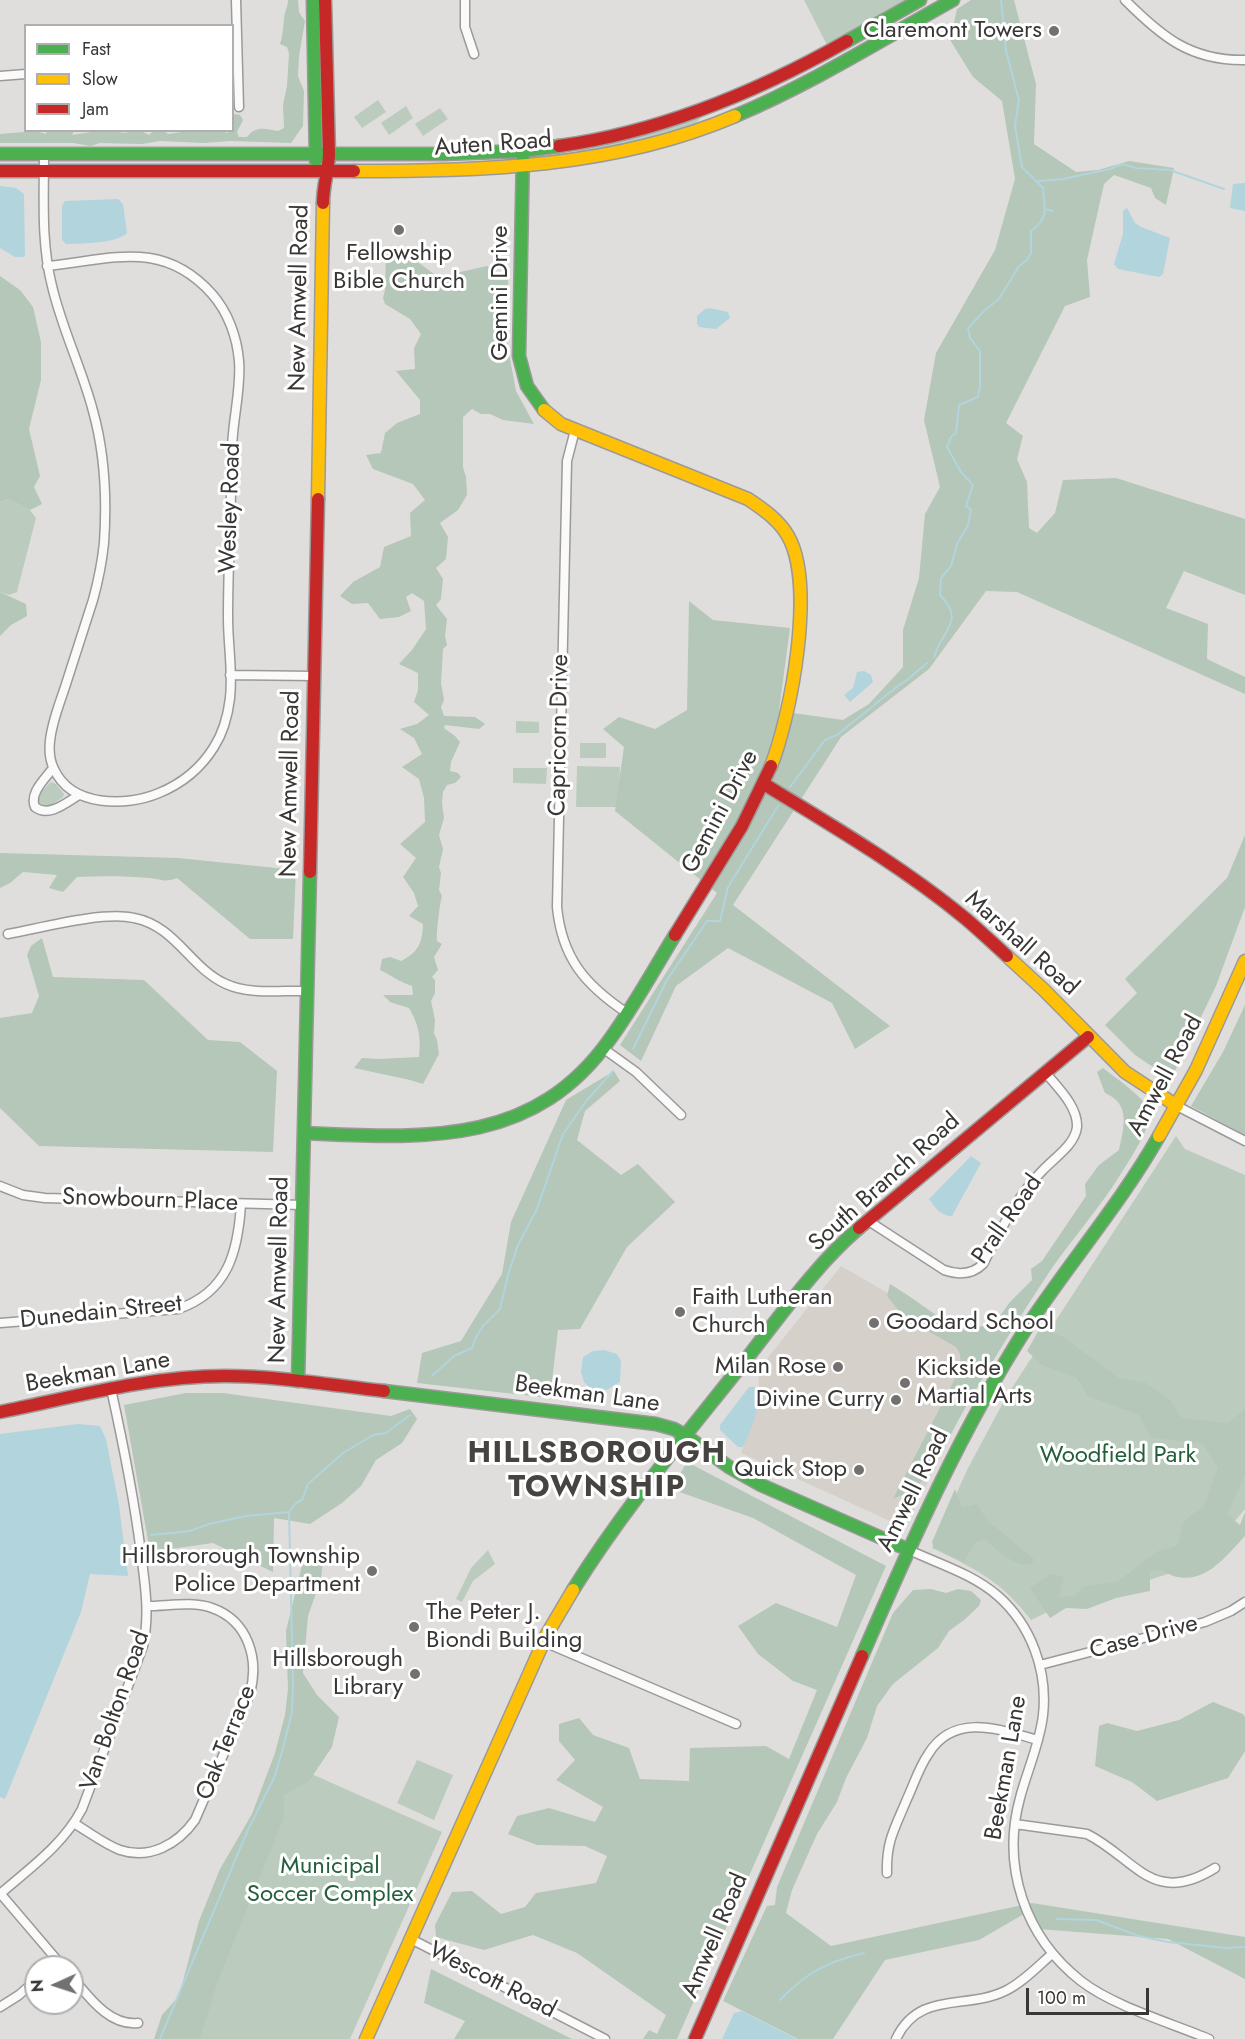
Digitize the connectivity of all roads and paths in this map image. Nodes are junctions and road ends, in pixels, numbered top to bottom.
1 (236, 0) edge
2 (313, 0) edge
3 (325, 0) edge
4 (465, 0) edge
5 (920, 0) edge
6 (953, 0) edge
7 (1125, 0) edge
8 (929, 14) junction
9 (474, 54) dead end
10 (235, 56) edge
11 (1245, 60) edge
12 (24, 74) edge
13 (0, 76) edge
14 (239, 107) dead end
15 (523, 151) junction
16 (0, 154) edge
17 (44, 154) junction
18 (322, 155) junction
19 (523, 167) junction
20 (0, 171) edge
21 (44, 171) junction
22 (322, 171) junction
23 (48, 266) junction
24 (575, 430) junction
25 (230, 675) junction
26 (314, 676) junction
27 (53, 768) junction
28 (764, 784) junction
29 (80, 795) junction
30 (8, 934) dead end
31 (1245, 961) edge
32 (307, 991) junction
33 (627, 1013) junction
34 (1088, 1036) junction
35 (604, 1049) junction
36 (1045, 1072) junction
37 (1177, 1106) junction
38 (681, 1115) dead end
39 (304, 1133) junction
40 (1245, 1141) edge
41 (0, 1186) edge
42 (241, 1204) junction
43 (302, 1205) junction
44 (867, 1220) junction
45 (0, 1323) edge
46 (298, 1382) junction
47 (111, 1389) junction
48 (0, 1412) edge
49 (686, 1435) junction
50 (909, 1550) junction
51 (1245, 1602) edge
52 (147, 1606) junction
53 (544, 1642) junction
54 (1040, 1665) junction
55 (736, 1724) dead end
56 (1038, 1740) junction
57 (75, 1824) junction
58 (1015, 1824) junction
59 (1215, 1868) dead end
60 (888, 1873) dead end
61 (0, 1893) edge
62 (411, 1939) junction
63 (1052, 1954) junction
64 (49, 1955) edge
65 (24, 1990) edge
66 (84, 1990) edge
67 (0, 2007) edge
68 (138, 2023) dead end
69 (366, 2039) edge
70 (605, 2039) edge
71 (695, 2039) edge
72 (896, 2039) edge
73 (1209, 2039) edge

1 - 10 street
2 - 18 street, New Amwell Road
3 - 18 street, New Amwell Road
4 - 9 street
5 - 8 street
5 - 15 street, Auten Road
6 - 8 street, Auten Road
7 - 11 street
8 - 19 street, Auten Road
10 - 14 street
12 - 13 street
15 - 18 street, Auten Road
15 - 19 street, Gemini Drive
16 - 17 street, Auten Road
17 - 18 street, Auten Road
17 - 21 street
18 - 22 street, New Amwell Road
19 - 22 street, Auten Road
19 - 24 street, Gemini Drive
20 - 21 street, Auten Road
21 - 22 street, Auten Road
21 - 23 street
22 - 26 street, New Amwell Road
23 - 25 street, Wesley Road
23 - 27 street
24 - 28 street, Gemini Drive
24 - 33 street, Capricorn Drive
25 - 26 street
25 - 29 street, Wesley Road
26 - 32 street, New Amwell Road
27 - 29 street, Wesley Road
27 - 29 street
28 - 33 street, Gemini Drive
28 - 34 street, Marshall Road
30 - 32 street
31 - 37 street, Amwell Road
32 - 39 street, New Amwell Road
33 - 35 street, Gemini Drive
34 - 36 street, South Branch Road
34 - 37 street, Marshall Road
35 - 38 street
35 - 39 street, Gemini Drive
36 - 44 street, South Branch Road
36 - 44 street, Prall Road
37 - 40 street, Marshall Road
37 - 50 street, Amwell Road
39 - 43 street, New Amwell Road
41 - 42 street, Snowbourn Place
42 - 43 street, Snowbourn Place
42 - 45 street, Dunedain Street
43 - 46 street, New Amwell Road
44 - 49 street, South Branch Road
46 - 47 street, Beekman Lane
46 - 49 street, Beekman Lane
47 - 48 street, Beekman Lane
47 - 52 street, Van Bolton Road
49 - 50 street, Beekman Lane
49 - 53 street, South Branch Road
50 - 54 street, Beekman Lane
50 - 71 street, Amwell Road
51 - 54 street, Case Drive
52 - 57 street, Van Bolton Road
52 - 57 street, Oak Terrace
53 - 55 street
53 - 62 street, South Branch Road
54 - 56 street, Beekman Lane
56 - 58 street, Beekman Lane
56 - 60 street
57 - 61 street, Van Bolton Road
58 - 59 street
58 - 63 street, Beekman Lane
61 - 64 street
62 - 69 street, South Branch Road
62 - 70 street, Wescott Road
63 - 72 street
63 - 73 street, Beekman Lane
65 - 67 street
66 - 68 street

